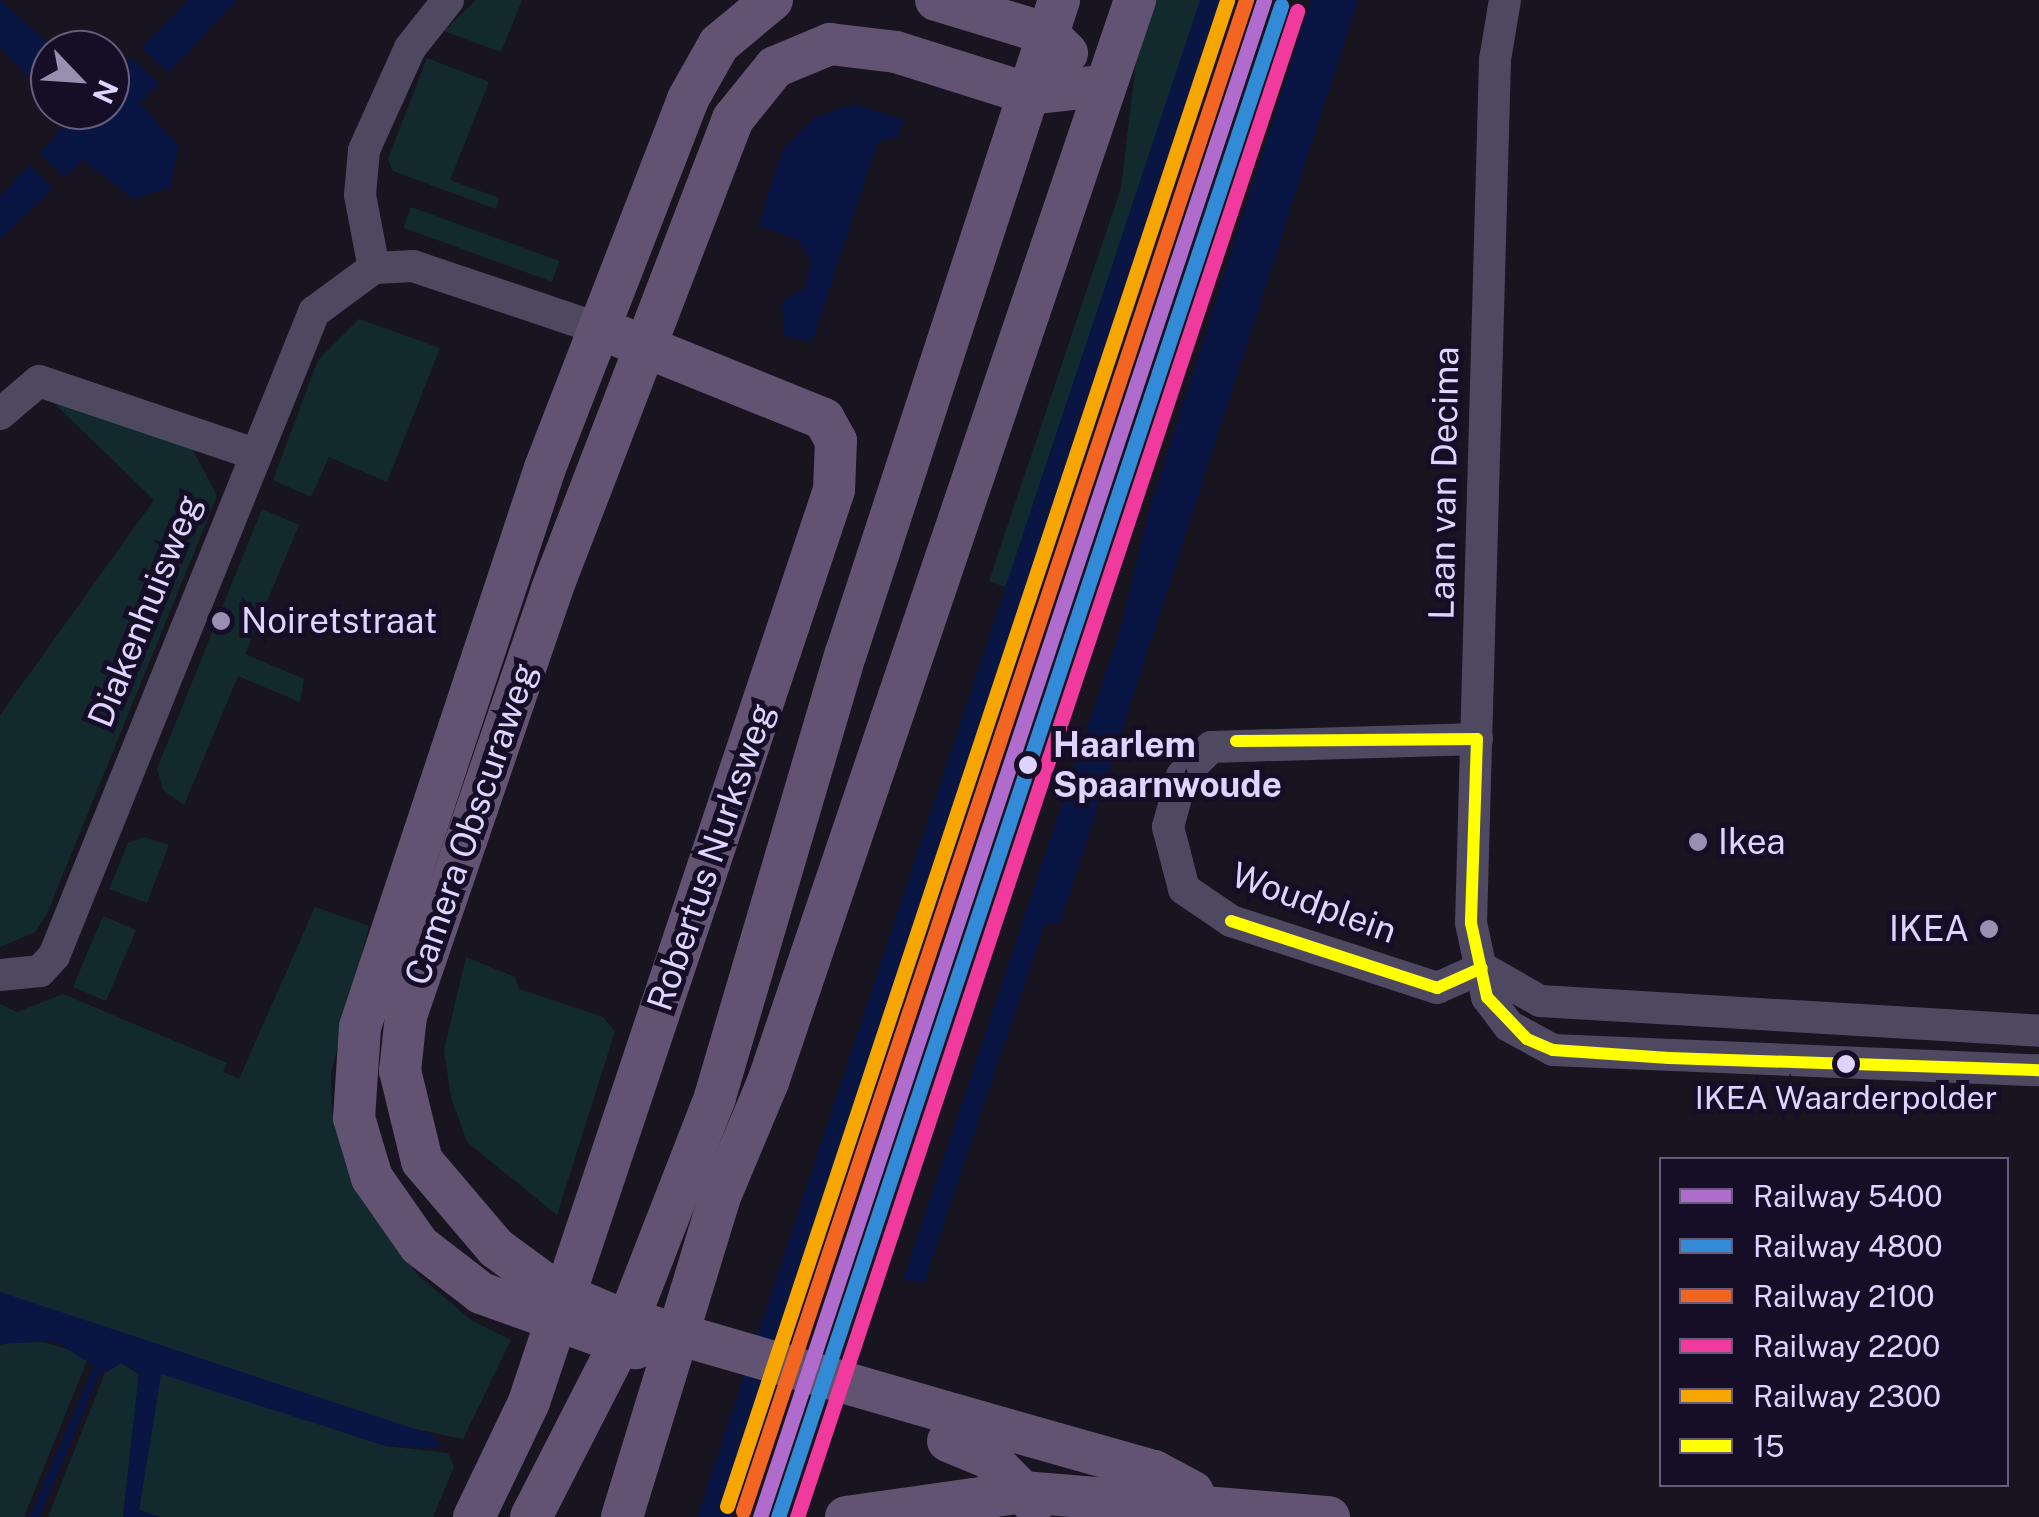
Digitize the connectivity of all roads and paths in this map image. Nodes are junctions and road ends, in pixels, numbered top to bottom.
1 (448, 0) edge
2 (772, 0) edge
3 (936, 0) edge
4 (1135, 0) edge
5 (1504, 0) edge
6 (1054, 17) edge
7 (1100, 86) junction
8 (1029, 94) junction
9 (374, 268) junction
10 (600, 329) junction
11 (645, 346) junction
12 (0, 414) edge
13 (252, 452) junction
14 (484, 720) junction
15 (1477, 739) junction
16 (405, 954) junction
17 (1482, 968) junction
18 (0, 976) edge
19 (2039, 1031) edge
20 (2039, 1070) edge
21 (952, 1428) junction
22 (1036, 1504) edge
23 (1215, 1505) junction
24 (474, 1517) edge
25 (531, 1517) edge
26 (622, 1517) edge
27 (846, 1517) edge
28 (1329, 1517) edge

1 - 9 street
2 - 10 main road, Camera Obscuraweg
3 - 6 main road
4 - 7 main road
5 - 15 street, Laan van Decima
6 - 7 main road
6 - 8 main road
7 - 8 main road, Camera Obscuraweg
7 - 26 main road
8 - 11 main road, Camera Obscuraweg
8 - 25 main road
9 - 10 street
9 - 13 street, Diakenhuisweg
10 - 11 main road, Robertus Nurksweg
10 - 14 main road, Camera Obscuraweg
11 - 14 main road, Camera Obscuraweg
11 - 24 main road, Robertus Nurksweg
12 - 13 street
13 - 18 street, Diakenhuisweg
14 - 16 main road, Camera Obscuraweg
15 - 17 street, Laan van Decima
15 - 17 street, Woudplein
16 - 21 main road, Camera Obscuraweg, bridge
16 - 21 main road, Camera Obscuraweg, bridge
17 - 19 street
17 - 20 street, Laan van Decima
21 - 22 main road, Camera Obscuraweg
21 - 23 main road, Camera Obscuraweg
22 - 23 main road
22 - 27 main road
23 - 28 main road, Camera Obscuraweg

